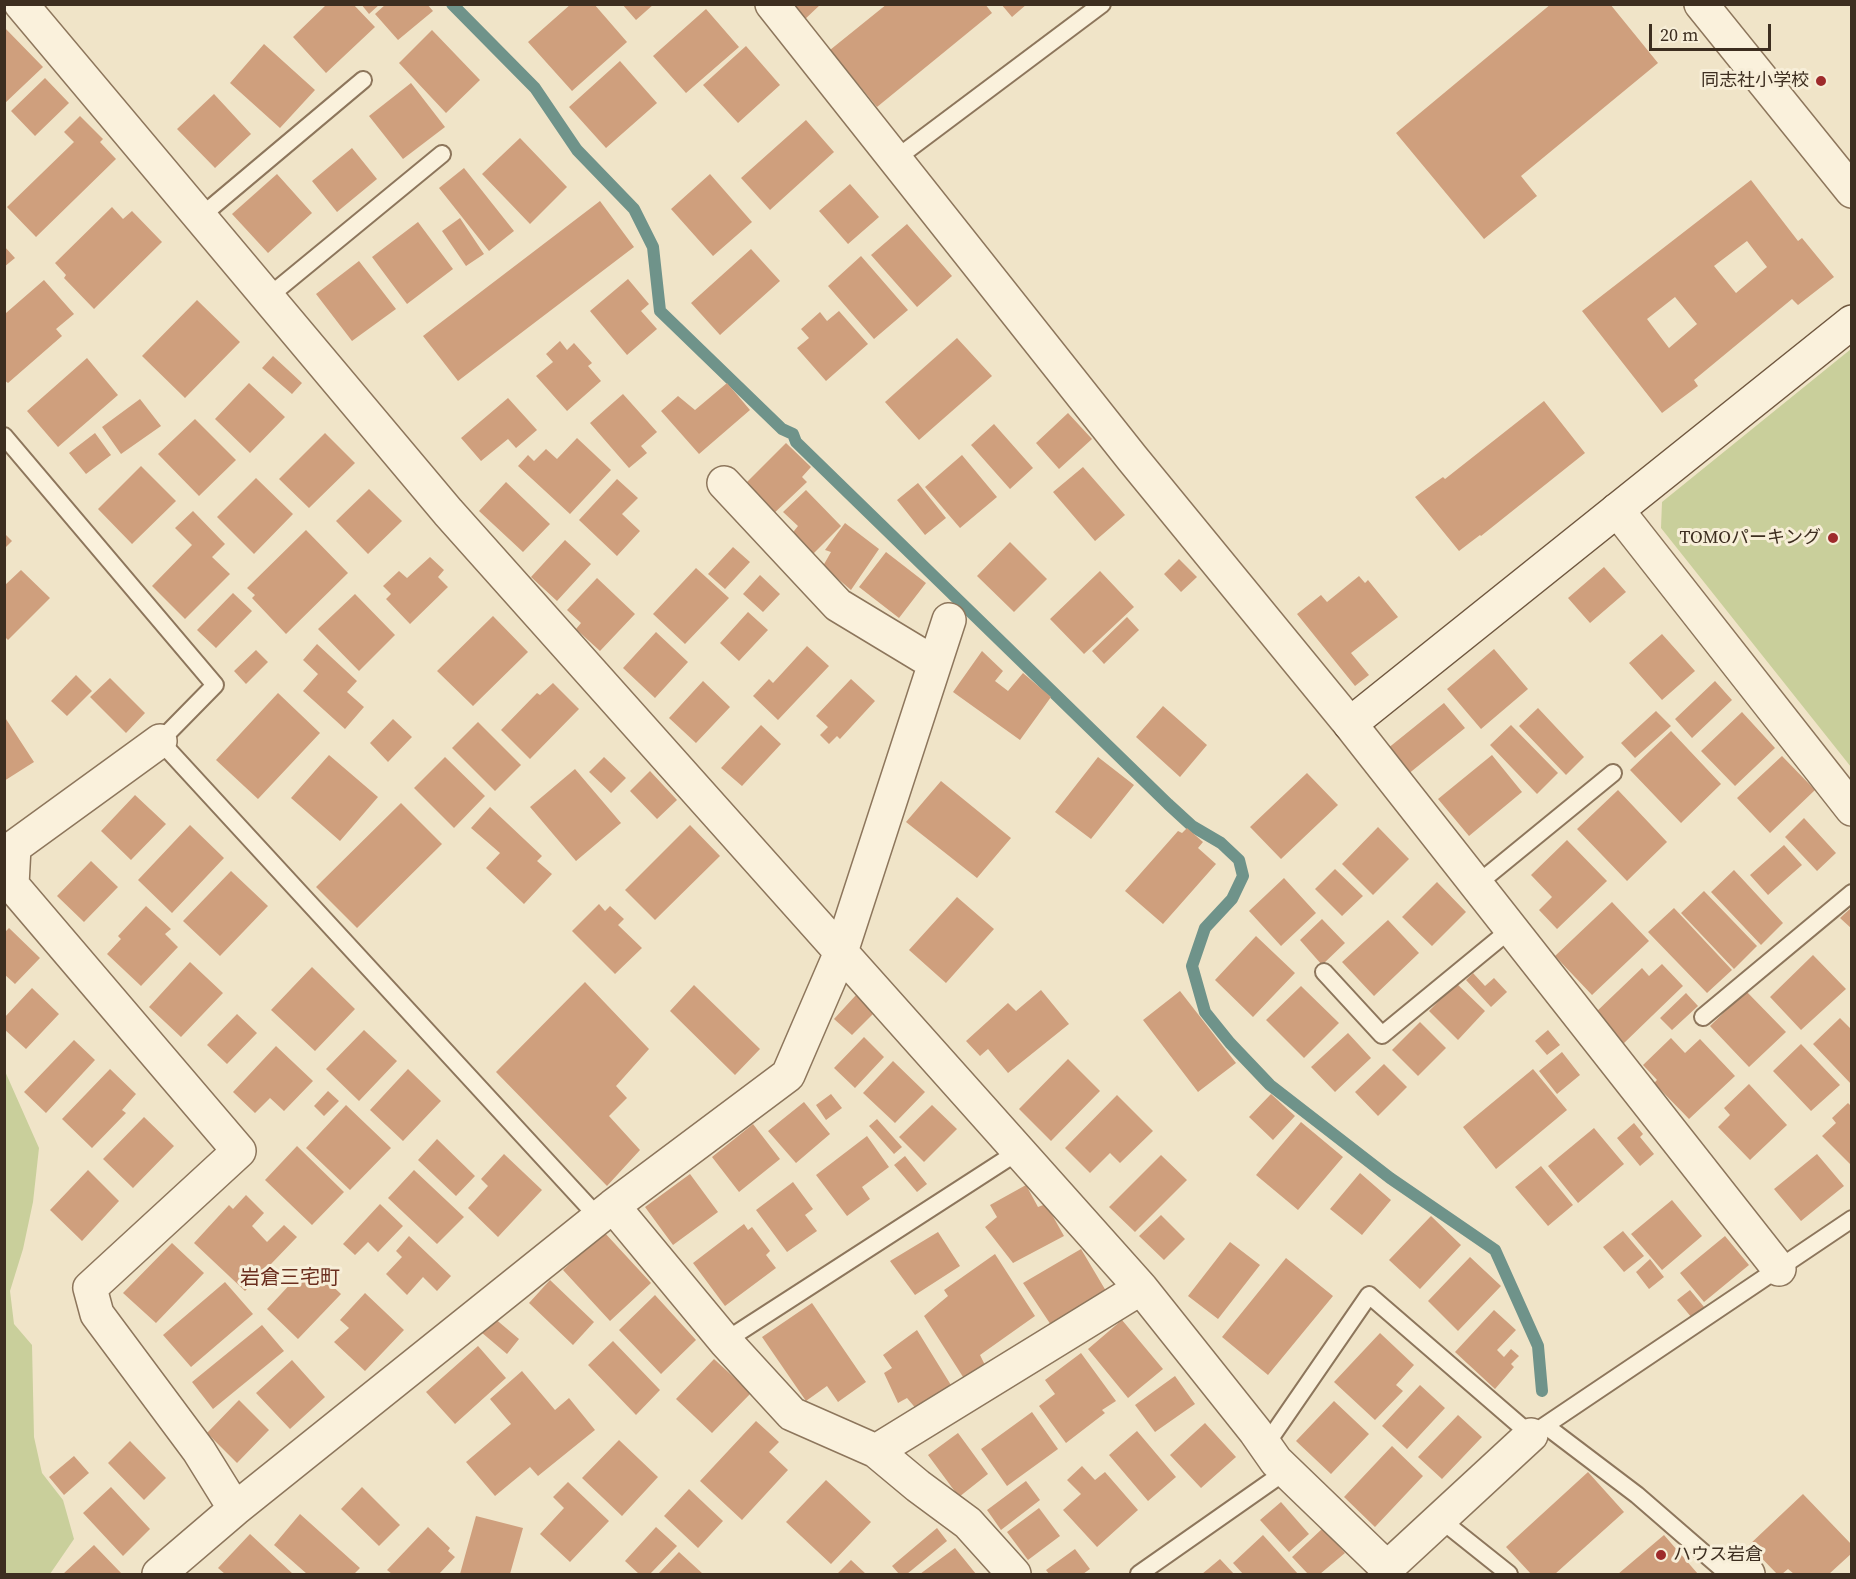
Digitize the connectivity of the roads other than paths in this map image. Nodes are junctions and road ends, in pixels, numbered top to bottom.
1 (21, 4) edge
2 (772, 4) edge
3 (1102, 4) edge
4 (1701, 4) edge
5 (363, 80) dead end
6 (442, 154) dead end
7 (894, 159) junction
8 (1851, 191) edge
9 (200, 217) junction
10 (268, 297) junction
11 (1851, 322) edge
12 (4, 436) edge
13 (724, 483) dead end
14 (1617, 510) junction
15 (949, 620) dead end
16 (934, 663) junction
17 (1350, 724) junction
18 (160, 741) junction
19 (1613, 773) dead end
20 (1851, 809) edge
21 (1476, 885) junction
22 (1851, 893) edge
23 (1511, 929) junction
24 (841, 952) junction
25 (1324, 972) dead end
26 (1703, 1017) dead end
27 (1019, 1151) junction
28 (606, 1212) junction
29 (1851, 1219) edge
30 (1779, 1269) junction
31 (1141, 1288) junction
32 (725, 1341) junction
33 (1539, 1430) junction
34 (1265, 1446) junction
35 (876, 1451) junction
36 (1286, 1471) junction
37 (235, 1509) junction
38 (1440, 1519) junction
39 (1742, 1570) edge
40 (1388, 1571) edge
41 (159, 1575) edge
42 (1014, 1575) edge
43 (1139, 1575) edge
44 (1509, 1575) edge

1 - 9 street
2 - 7 street
3 - 7 lane
4 - 8 street
5 - 9 lane
6 - 10 lane
7 - 17 street
9 - 10 street
10 - 24 street
11 - 14 street
12 - 18 lane
13 - 16 street
14 - 17 street
14 - 20 street
15 - 16 street
16 - 24 street
17 - 21 street
18 - 28 lane
18 - 37 street
19 - 21 lane
21 - 23 street
22 - 26 lane
23 - 25 lane
23 - 30 street
24 - 27 street
24 - 28 street
27 - 31 street
27 - 32 lane
28 - 32 street
28 - 37 street
29 - 30 lane
30 - 33 lane
31 - 34 street
31 - 35 street
32 - 35 street
33 - 34 lane
33 - 38 street
33 - 39 lane
34 - 36 street
35 - 42 street
36 - 40 street
36 - 43 lane
37 - 41 street
38 - 40 street
38 - 44 lane

